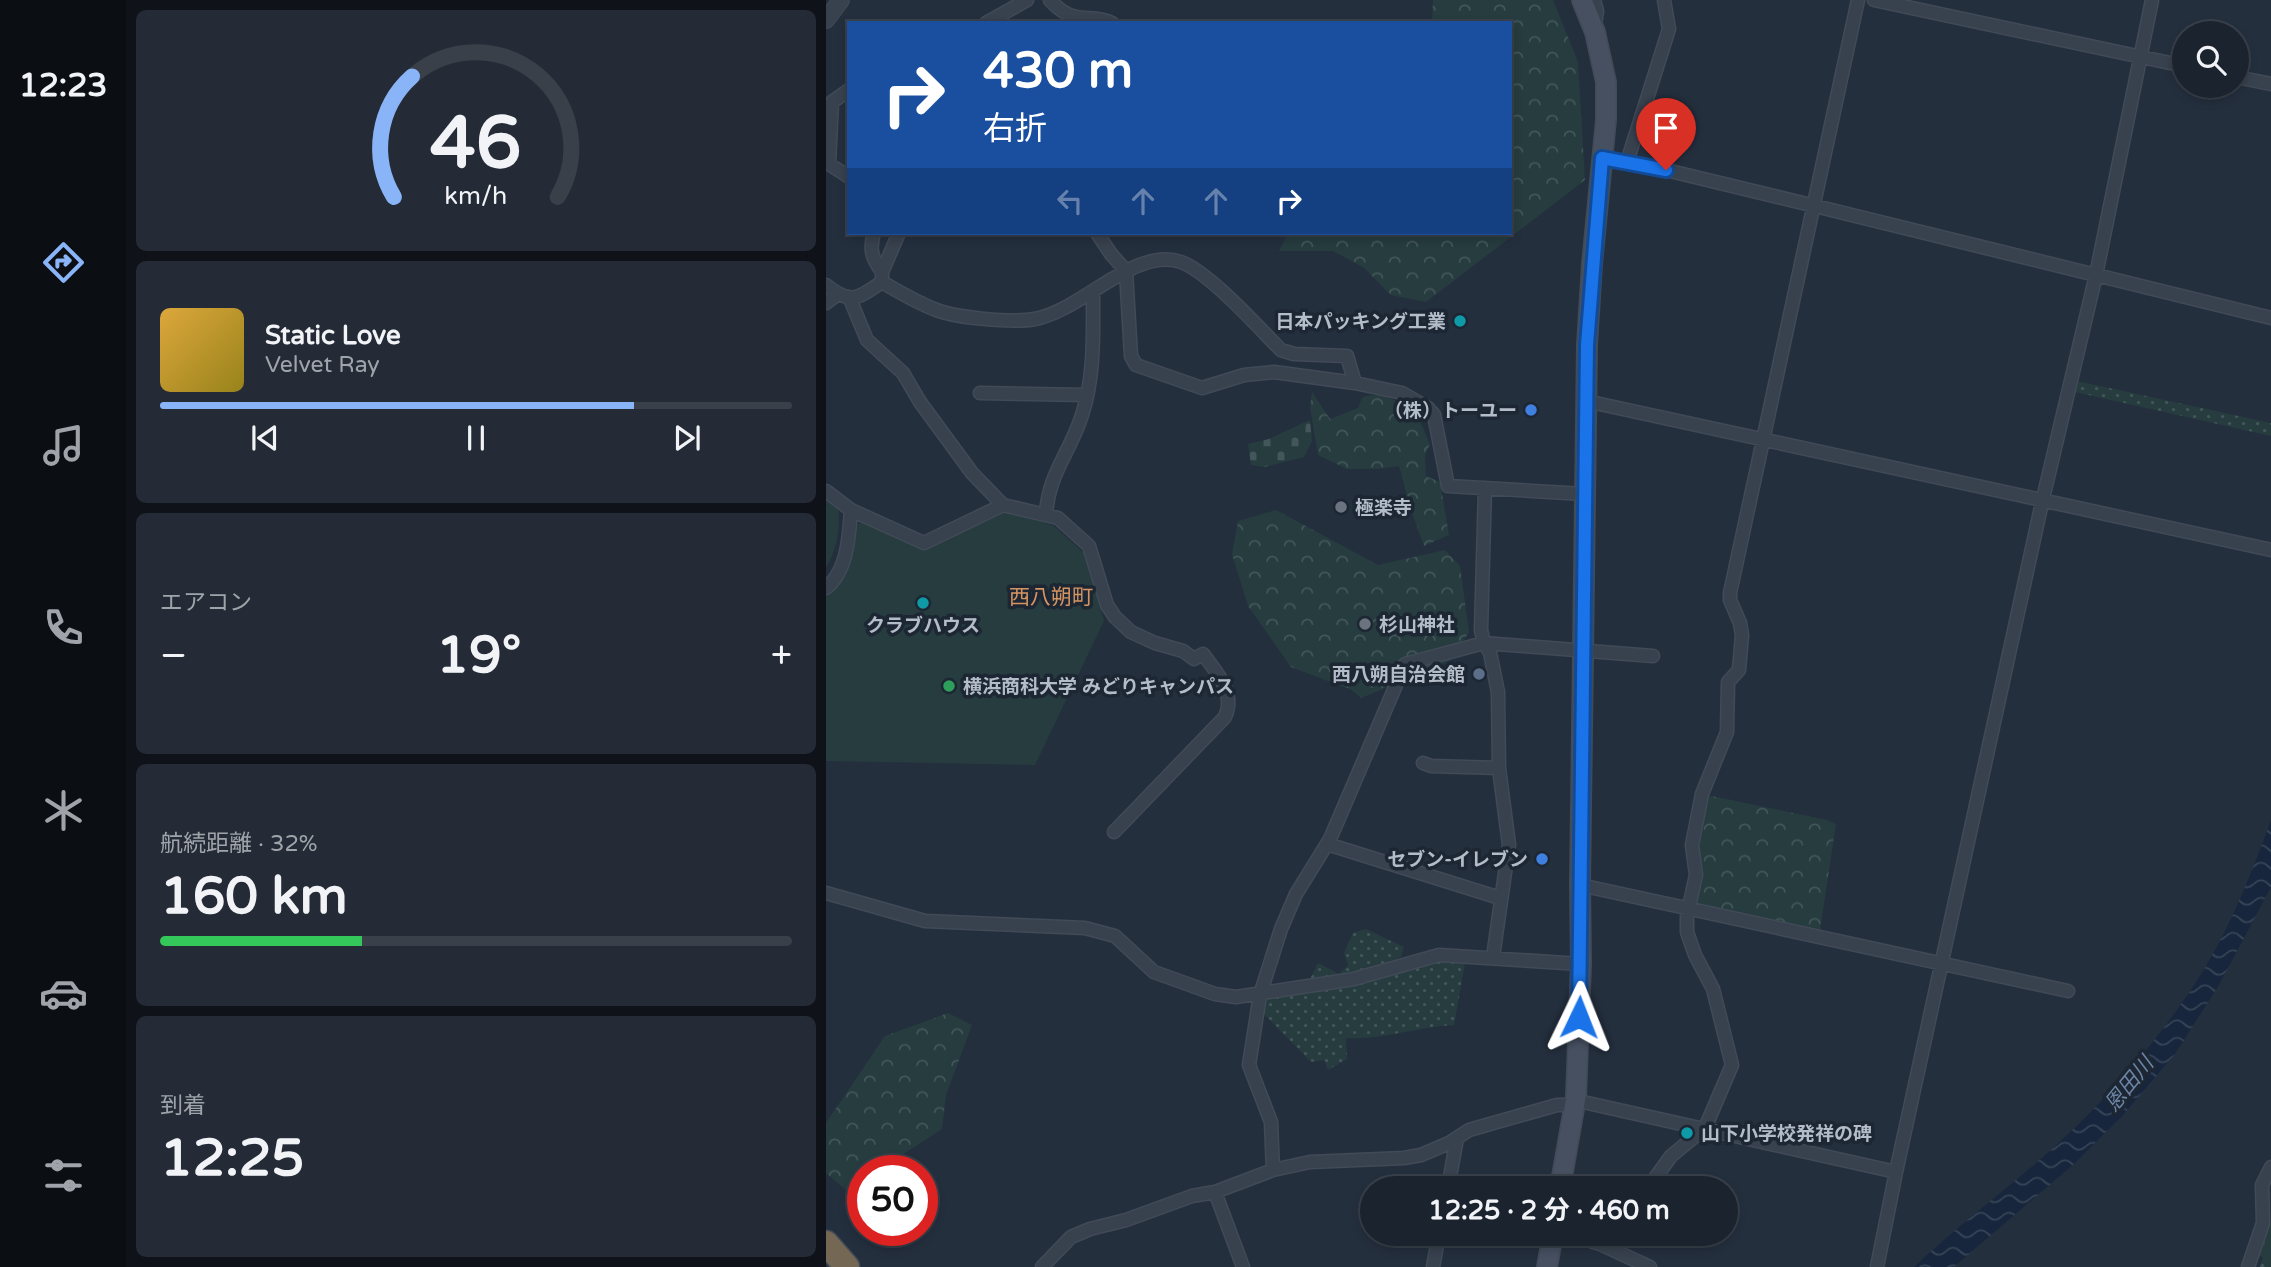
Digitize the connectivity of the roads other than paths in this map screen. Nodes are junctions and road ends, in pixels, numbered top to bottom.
1 (841, 0) edge
2 (1027, 0) edge
3 (1049, 0) edge
4 (1583, 0) edge
5 (1594, 0) edge
6 (1664, 0) edge
7 (1858, 0) edge
8 (1874, 0) edge
9 (2152, 0) edge
10 (1064, 18) edge
11 (826, 20) edge
12 (990, 21) edge
13 (1097, 21) edge
14 (1595, 33) junction
15 (2140, 57) junction
16 (2172, 64) edge
17 (2249, 80) edge
18 (2271, 84) edge
19 (847, 91) edge
20 (1602, 158) junction
21 (1627, 162) junction
22 (828, 165) edge
23 (847, 176) edge
24 (1815, 206) junction
25 (873, 235) edge
26 (898, 235) edge
27 (1098, 235) edge
28 (1126, 271) junction
29 (2096, 275) junction
30 (882, 277) junction
31 (826, 285) edge
32 (1093, 292) junction
33 (844, 296) junction
34 (826, 303) edge
35 (2271, 318) edge
36 (1355, 383) junction
37 (980, 393) dead end
38 (1086, 395) junction
39 (1586, 401) junction
40 (1765, 439) junction
41 (1485, 488) junction
42 (826, 491) edge
43 (1584, 494) junction
44 (2043, 499) junction
45 (1003, 505) junction
46 (851, 510) junction
47 (1046, 515) junction
48 (2271, 550) edge
49 (826, 588) edge
50 (1484, 643) junction
51 (1583, 651) junction
52 (1653, 656) dead end
53 (1423, 763) dead end
54 (1499, 768) junction
55 (1114, 832) dead end
56 (1327, 844) junction
57 (1580, 885) junction
58 (826, 894) edge
59 (1500, 898) junction
60 (1689, 908) junction
61 (1493, 957) junction
62 (1941, 963) junction
63 (1581, 964) junction
64 (2068, 991) dead end
65 (1260, 995) junction
66 (1574, 1105) junction
67 (1705, 1128) junction
68 (1457, 1139) junction
69 (2271, 1167) edge
70 (1273, 1170) junction
71 (1896, 1172) junction
72 (1450, 1176) edge
73 (1562, 1176) edge
74 (1657, 1176) edge
75 (1215, 1192) junction
76 (826, 1243) edge
77 (1437, 1246) edge
78 (1551, 1246) edge
79 (1604, 1246) edge
80 (847, 1267) edge
81 (1042, 1267) edge
82 (1243, 1267) edge
83 (1433, 1267) edge
84 (1547, 1267) edge
85 (1650, 1267) edge
86 (1877, 1267) edge
87 (2248, 1267) edge

1 - 11 street
2 - 12 street
3 - 10 street
4 - 14 main road
5 - 14 street
6 - 21 street
7 - 24 street
8 - 15 street
9 - 15 street
10 - 13 street
14 - 20 main road
15 - 16 street
15 - 29 street
17 - 18 street
19 - 22 street
20 - 21 street
20 - 39 main road
21 - 24 street
22 - 23 street
24 - 29 street
24 - 40 street
25 - 30 street
26 - 30 street
27 - 28 street
28 - 32 street
28 - 36 street
28 - 36 street
29 - 35 street
29 - 44 street
30 - 32 street
30 - 33 street
31 - 33 street
32 - 38 street
33 - 34 street
33 - 45 street
36 - 41 street
37 - 38 street
38 - 47 street
39 - 40 street
39 - 43 main road
40 - 44 street
40 - 60 street
41 - 43 street
41 - 50 street
42 - 46 street
43 - 51 main road
44 - 48 street
44 - 62 street
45 - 46 street
45 - 47 street
46 - 49 street
47 - 55 street
50 - 51 street
50 - 54 street
50 - 56 street
51 - 52 street
51 - 57 main road
53 - 54 street
54 - 59 street
56 - 59 street
56 - 65 street
57 - 60 street
57 - 63 main road
58 - 65 street
59 - 61 street
60 - 62 street
60 - 67 street
61 - 63 street
61 - 65 street
62 - 64 street
62 - 71 street
63 - 66 main road
65 - 70 street
66 - 67 street
66 - 68 street
66 - 73 main road
67 - 71 street
67 - 74 street
68 - 70 street
68 - 72 street
69 - 87 street
70 - 75 street
71 - 86 street
75 - 81 street
75 - 82 street
76 - 80 highway
77 - 83 street
78 - 84 main road
79 - 85 street

